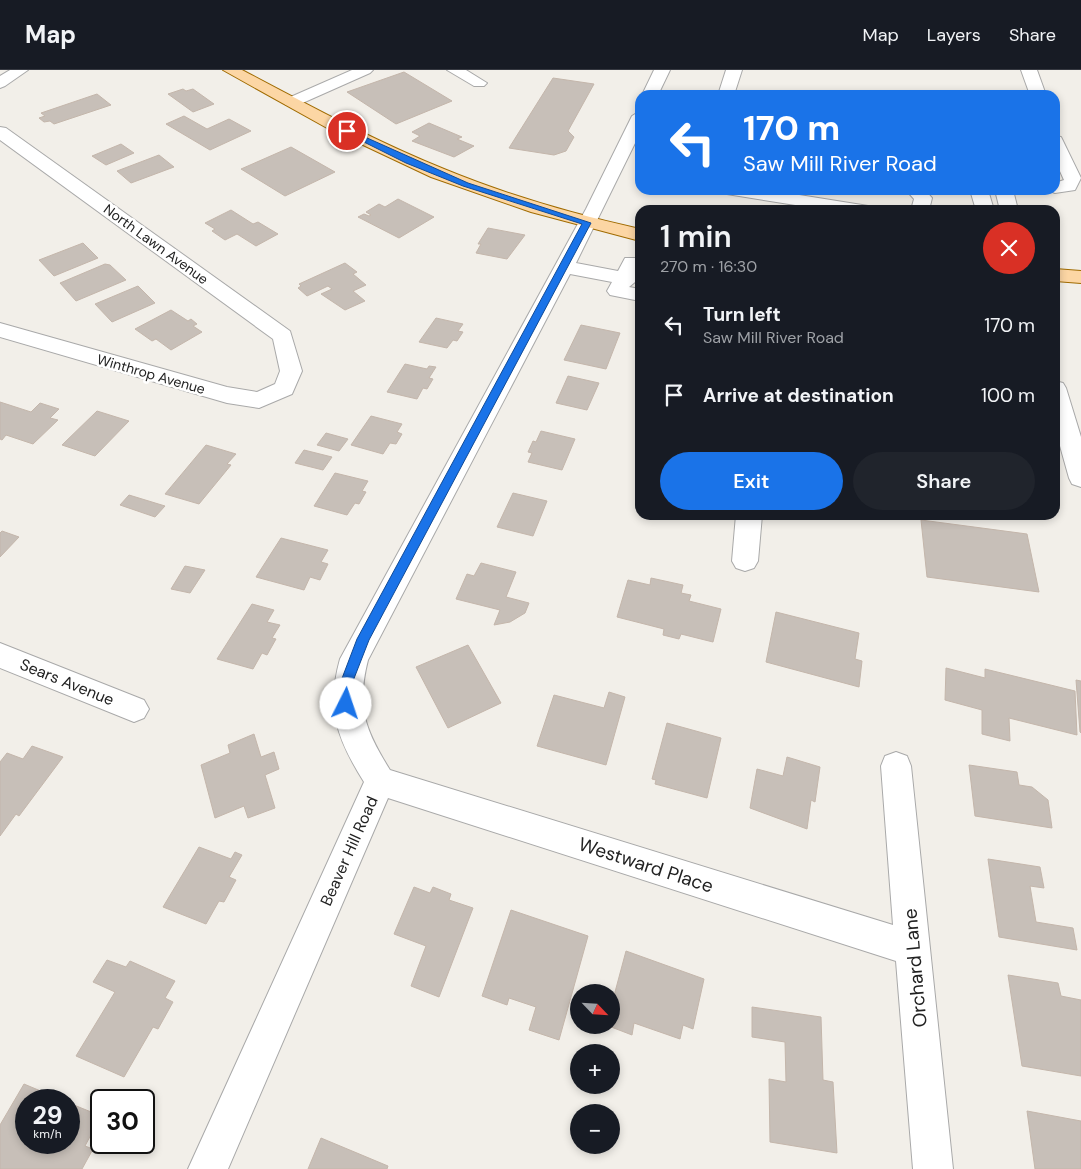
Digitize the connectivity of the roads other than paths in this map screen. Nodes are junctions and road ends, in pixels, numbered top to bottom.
1 (20, 70) edge
2 (231, 70) edge
3 (365, 70) edge
4 (455, 70) edge
5 (662, 70) edge
6 (734, 70) edge
7 (1029, 70) edge
8 (1, 80) edge
9 (479, 83) dead end
10 (652, 90) edge
11 (728, 90) edge
12 (1036, 90) edge
13 (292, 102) junction
14 (635, 126) edge
15 (0, 132) edge
16 (1060, 152) edge
17 (1060, 187) edge
18 (764, 195) edge
19 (830, 205) edge
20 (587, 223) junction
21 (635, 233) edge
22 (564, 267) junction
23 (634, 271) edge
24 (1060, 276) edge
25 (1081, 278) edge
26 (635, 294) edge
27 (0, 330) edge
28 (291, 371) joint
29 (1060, 405) edge
30 (1081, 478) edge
31 (749, 520) edge
32 (745, 560) dead end
33 (0, 655) edge
34 (134, 709) dead end
35 (896, 766) dead end
36 (380, 781) junction
37 (913, 949) junction
38 (208, 1169) edge
39 (933, 1169) edge

1 - 8 street
2 - 13 main road
3 - 13 street
4 - 9 street
5 - 10 street
6 - 11 street
7 - 12 street
13 - 20 main road
14 - 20 street, Beaver Hill Road
15 - 28 street, North Lawn Avenue
16 - 17 street
18 - 19 street
20 - 21 main road
20 - 22 street, Beaver Hill Road
22 - 23 street
22 - 36 street, Beaver Hill Road
23 - 26 street
24 - 25 main road
27 - 28 street, Winthrop Avenue
29 - 30 street
31 - 32 street
33 - 34 street, Sears Avenue
35 - 37 street, Orchard Lane
36 - 37 street, Westward Place
36 - 38 street, Beaver Hill Road
37 - 39 street, Orchard Lane

